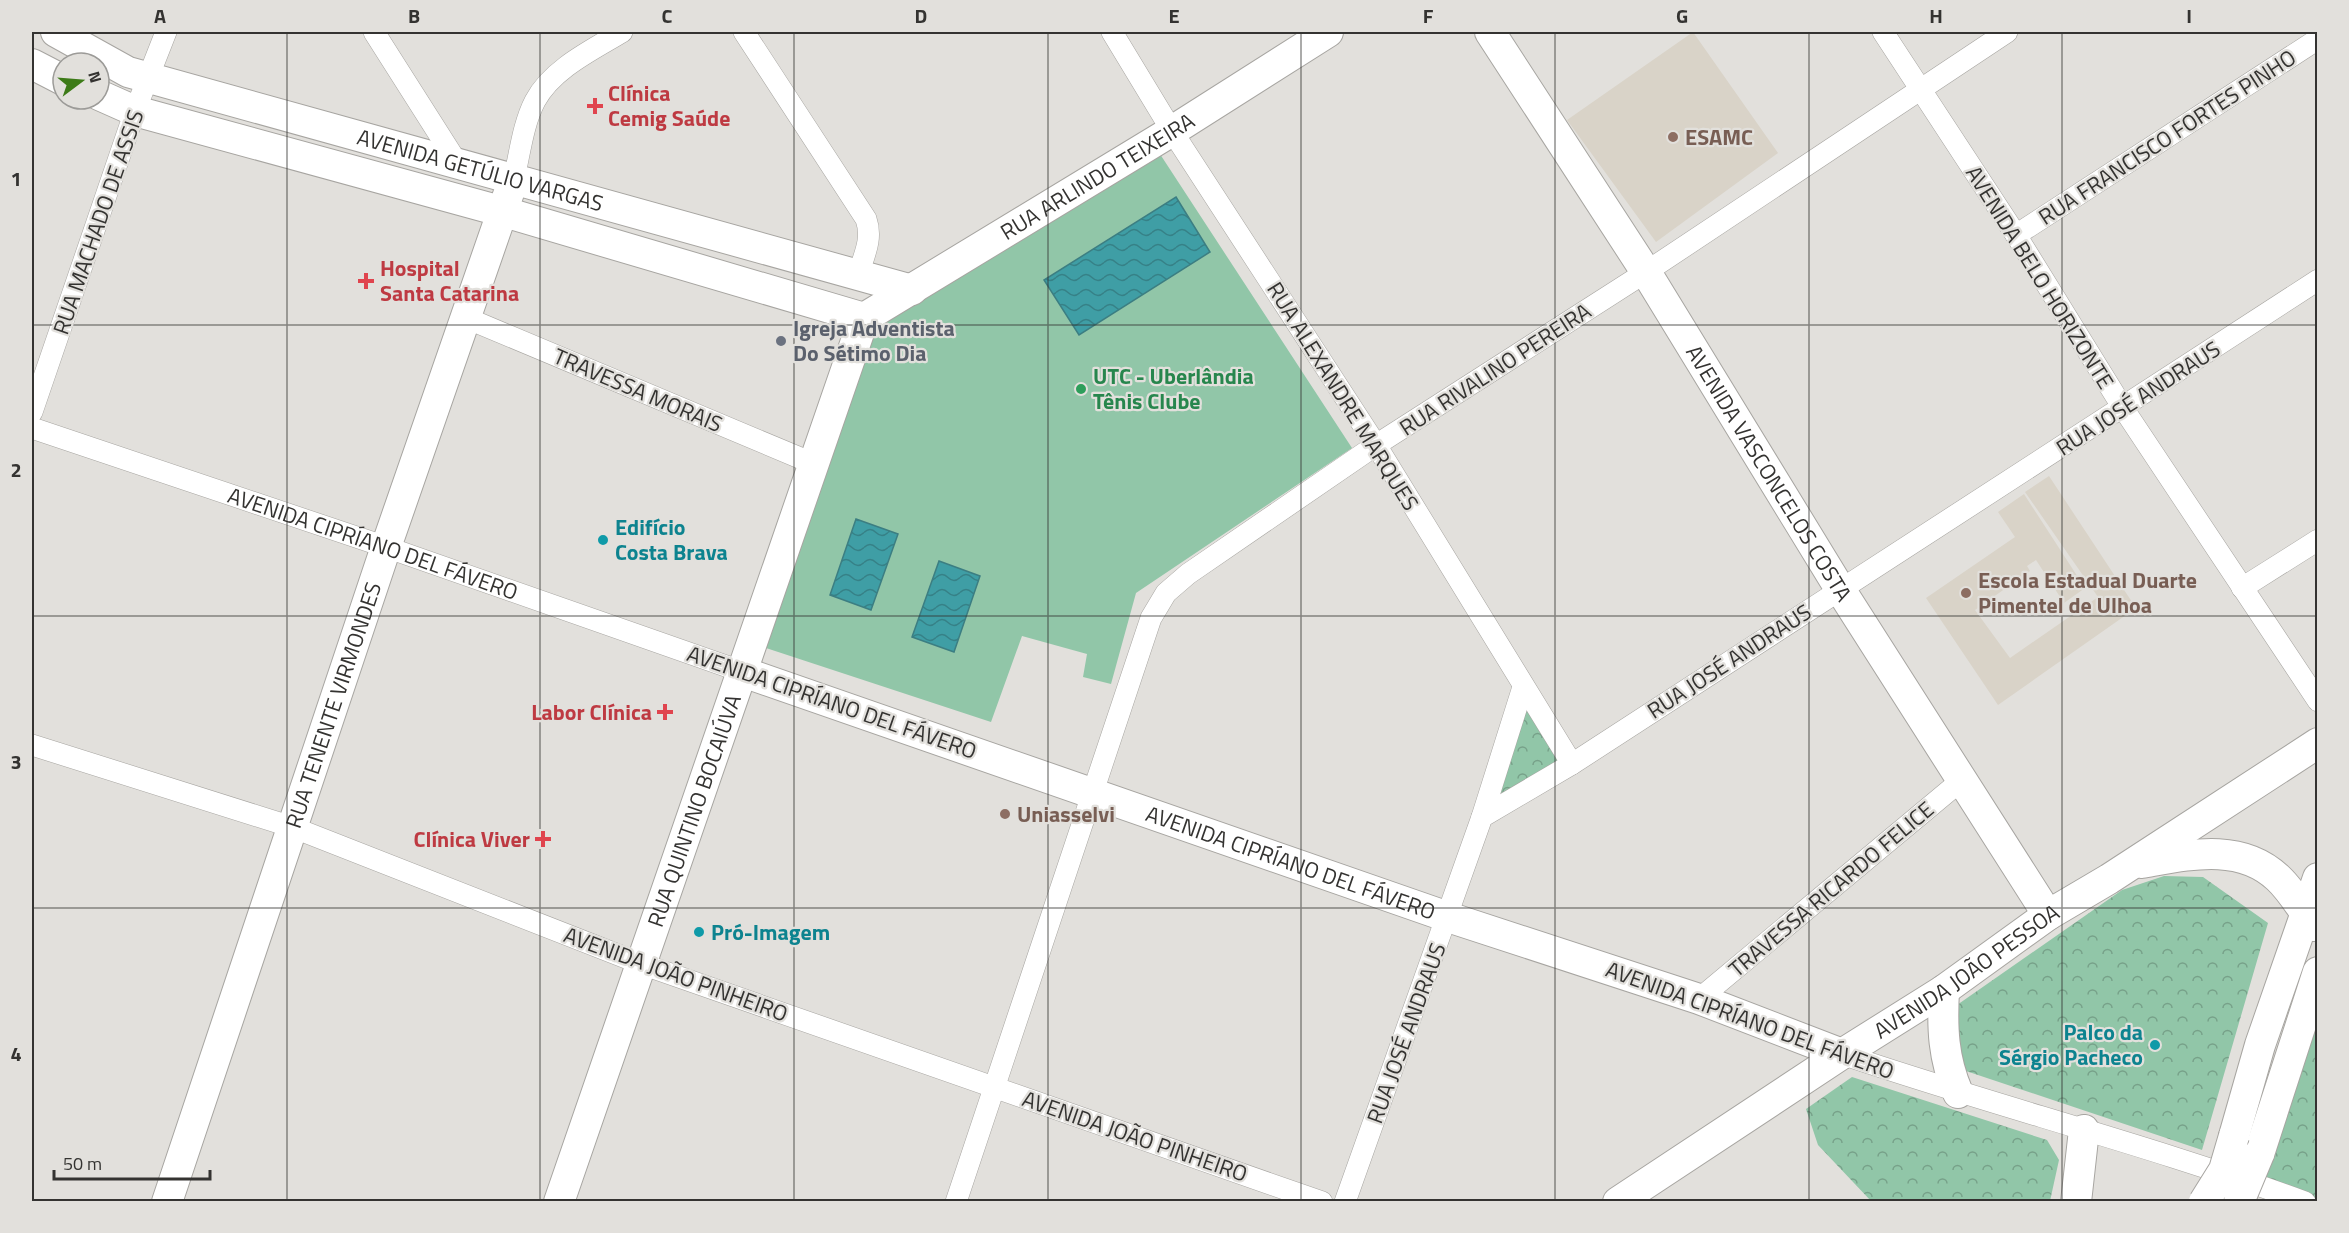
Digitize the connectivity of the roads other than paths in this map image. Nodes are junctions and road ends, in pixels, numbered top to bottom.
1 (56, 32) edge
2 (166, 32) edge
3 (374, 32) edge
4 (622, 32) edge
5 (744, 32) edge
6 (1112, 32) edge
7 (1328, 32) edge
8 (1490, 32) edge
9 (1883, 32) edge
10 (2007, 32) edge
11 (2318, 39) edge
12 (32, 64) edge
13 (51, 74) edge
14 (150, 77) junction
15 (1920, 87) junction
16 (111, 101) edge
17 (135, 111) junction
18 (1172, 131) junction
19 (456, 161) junction
20 (514, 178) junction
21 (504, 212) junction
22 (670, 222) junction
23 (2016, 235) junction
24 (657, 257) junction
25 (1646, 272) junction
26 (858, 275) junction
27 (2318, 280) edge
28 (912, 290) junction
29 (465, 317) junction
30 (864, 318) junction
31 (2122, 408) junction
32 (32, 412) edge
33 (32, 428) edge
34 (1377, 445) junction
35 (812, 463) junction
36 (2318, 540) edge
37 (386, 547) junction
38 (2242, 588) junction
39 (1840, 589) junction
40 (743, 672) junction
41 (1523, 687) junction
42 (2318, 701) edge
43 (2318, 743) edge
44 (32, 745) edge
45 (1572, 764) junction
46 (1963, 779) junction
47 (1094, 794) junction
48 (1482, 817) junction
49 (292, 827) junction
50 (2130, 865) junction
51 (2318, 878) edge
52 (2048, 915) junction
53 (1448, 917) junction
54 (2311, 922) edge
55 (639, 963) junction
56 (2318, 972) edge
57 (1944, 990) junction
58 (1699, 999) junction
59 (1842, 1054) junction
60 (994, 1087) junction
61 (1958, 1094) junction
62 (2084, 1130) junction
63 (167, 1202) edge
64 (559, 1202) edge
65 (957, 1202) edge
66 (1322, 1202) edge
67 (1345, 1202) edge
68 (1618, 1202) edge
69 (2076, 1202) edge
70 (2204, 1202) edge
71 (2239, 1202) edge
72 (2305, 1202) edge

1 - 14 street, AVENIDA GETÚLIO VARGAS
2 - 14 street, RUA MACHADO DE ASSIS
3 - 19 street
4 - 20 street
5 - 26 street
6 - 18 street, RUA ALEXANDRE MARQUES
7 - 18 street, RUA ARLINDO TEIXEIRA
8 - 25 street, AVENIDA VASCONCELOS COSTA
9 - 15 street, AVENIDA BELO HORIZONTE
10 - 15 street, RUA RIVALINO PEREIRA
11 - 23 street, RUA FRANCISCO FORTES PINHO
12 - 13 street
14 - 17 street, RUA MACHADO DE ASSIS
14 - 19 street, AVENIDA GETÚLIO VARGAS
15 - 23 street, AVENIDA BELO HORIZONTE
15 - 25 street, RUA RIVALINO PEREIRA
16 - 17 street, AVENIDA GETÚLIO VARGAS
17 - 21 street, AVENIDA GETÚLIO VARGAS
17 - 32 street, RUA MACHADO DE ASSIS
18 - 28 street, RUA ARLINDO TEIXEIRA
18 - 34 street, RUA ALEXANDRE MARQUES
19 - 20 street, AVENIDA GETÚLIO VARGAS
20 - 21 street, RUA TENENTE VIRMONDES
20 - 22 street, AVENIDA GETÚLIO VARGAS
21 - 24 street, AVENIDA GETÚLIO VARGAS
21 - 29 street, RUA TENENTE VIRMONDES
22 - 24 street
22 - 26 street, AVENIDA GETÚLIO VARGAS
23 - 31 street, AVENIDA BELO HORIZONTE
24 - 30 street, AVENIDA GETÚLIO VARGAS
25 - 34 street, RUA RIVALINO PEREIRA
25 - 39 street, AVENIDA VASCONCELOS COSTA
26 - 28 street, AVENIDA GETÚLIO VARGAS
27 - 31 street, RUA JOSÉ ANDRAUS
28 - 30 street, RUA ARLINDO TEIXEIRA
29 - 35 street, TRAVESSA MORAIS
29 - 37 street, RUA TENENTE VIRMONDES
30 - 35 street, RUA QUINTINO BOCAIÚVA
31 - 38 street, AVENIDA BELO HORIZONTE
31 - 39 street, RUA JOSÉ ANDRAUS
33 - 37 street, AVENIDA CIPRÍANO DEL FÁVERO
34 - 41 street, RUA ALEXANDRE MARQUES
34 - 47 street, RUA RIVALINO PEREIRA
35 - 40 street, RUA QUINTINO BOCAIÚVA
36 - 38 street
37 - 40 street, AVENIDA CIPRÍANO DEL FÁVERO
37 - 49 street, RUA TENENTE VIRMONDES
38 - 42 street, AVENIDA BELO HORIZONTE
39 - 45 street, RUA JOSÉ ANDRAUS
39 - 46 street, AVENIDA VASCONCELOS COSTA
40 - 47 street, AVENIDA CIPRÍANO DEL FÁVERO
40 - 55 street, RUA QUINTINO BOCAIÚVA
41 - 45 street, RUA ALEXANDRE MARQUES
41 - 48 street
43 - 50 street, AVENIDA JOÃO PESSOA
44 - 49 street, AVENIDA JOÃO PINHEIRO
45 - 48 street, RUA JOSÉ ANDRAUS
46 - 52 street, AVENIDA VASCONCELOS COSTA
46 - 58 street, TRAVESSA RICARDO FELICE
47 - 53 street, AVENIDA CIPRÍANO DEL FÁVERO
47 - 60 street, RUA RIVALINO PEREIRA
48 - 53 street, RUA JOSÉ ANDRAUS
49 - 55 street, AVENIDA JOÃO PINHEIRO
49 - 63 street, RUA TENENTE VIRMONDES
50 - 52 street, AVENIDA JOÃO PESSOA
50 - 54 street
51 - 54 street
52 - 57 street, AVENIDA JOÃO PESSOA
53 - 58 street, AVENIDA CIPRÍANO DEL FÁVERO
53 - 67 street, RUA JOSÉ ANDRAUS
54 - 70 street, bridge
55 - 60 street, AVENIDA JOÃO PINHEIRO
55 - 64 street, RUA QUINTINO BOCAIÚVA
56 - 71 street, bridge
57 - 59 street, AVENIDA JOÃO PESSOA
57 - 61 street
58 - 59 street, AVENIDA CIPRÍANO DEL FÁVERO
59 - 61 street, AVENIDA CIPRÍANO DEL FÁVERO
59 - 68 street, AVENIDA JOÃO PESSOA
60 - 65 street, RUA RIVALINO PEREIRA
60 - 66 street, AVENIDA JOÃO PINHEIRO
61 - 62 street, AVENIDA CIPRÍANO DEL FÁVERO
62 - 69 street
62 - 72 street, AVENIDA CIPRÍANO DEL FÁVERO

